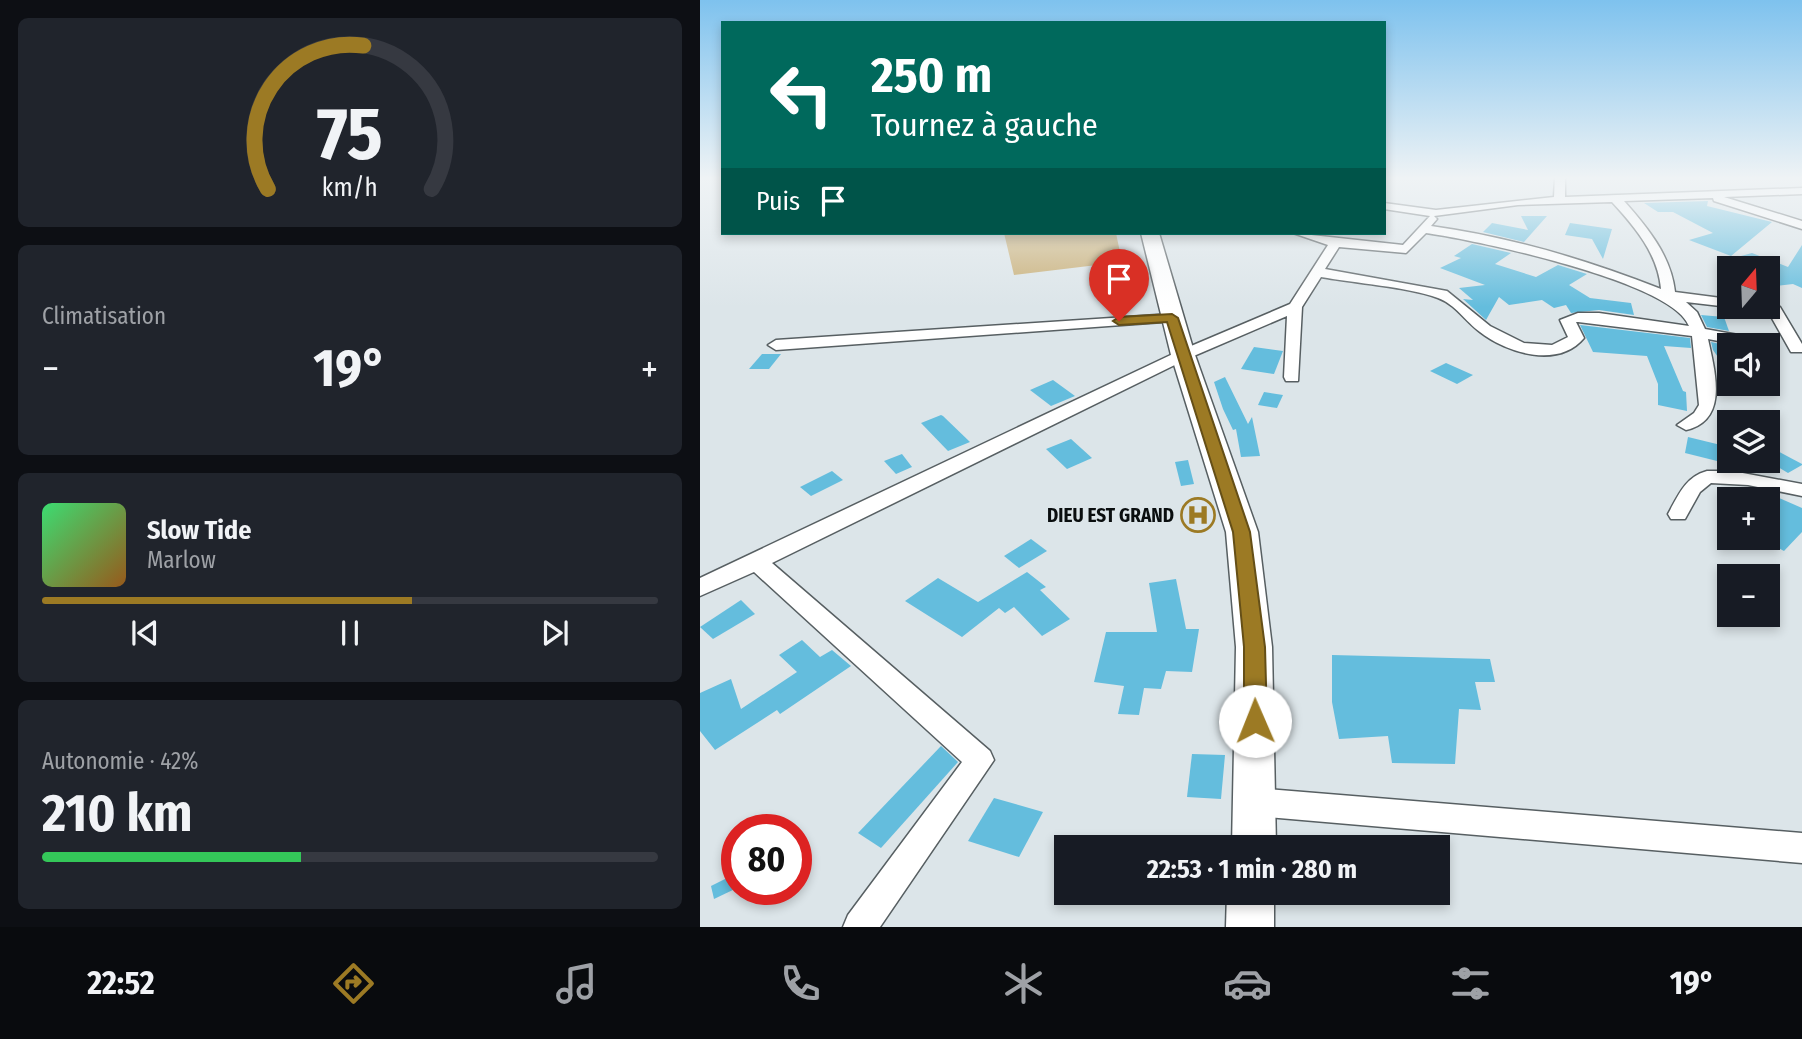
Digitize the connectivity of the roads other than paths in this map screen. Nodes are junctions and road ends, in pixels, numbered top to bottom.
1 (1430, 220) edge
2 (1634, 220) edge
3 (1423, 229) junction
4 (1151, 235) edge
5 (1306, 235) edge
6 (1335, 243) junction
7 (1317, 272) junction
8 (1669, 297) junction
9 (1717, 302) edge
10 (1295, 307) junction
11 (1172, 318) junction
12 (1780, 318) edge
13 (1698, 334) junction
14 (1717, 337) edge
15 (776, 345) dead end
16 (1780, 347) edge
17 (1800, 350) edge
18 (1183, 355) junction
19 (1292, 377) dead end
20 (1686, 425) dead end
21 (1802, 490) edge
22 (1678, 514) dead end
23 (758, 563) junction
24 (700, 588) edge
25 (1256, 802) junction
26 (1255, 835) edge
27 (1802, 848) edge
28 (1251, 905) edge
29 (860, 927) edge
30 (1250, 927) edge

1 - 3 street
2 - 8 street
3 - 6 street
3 - 8 street
4 - 11 highway
5 - 6 street
6 - 7 street
7 - 10 street
7 - 13 street
8 - 9 street
8 - 13 street
10 - 18 street
10 - 19 street
11 - 15 street
11 - 18 highway
12 - 17 street
13 - 14 street
13 - 20 street
16 - 17 street
18 - 23 street
18 - 25 highway
21 - 22 street
23 - 24 street
23 - 29 street
25 - 26 highway
25 - 27 street
28 - 30 highway

